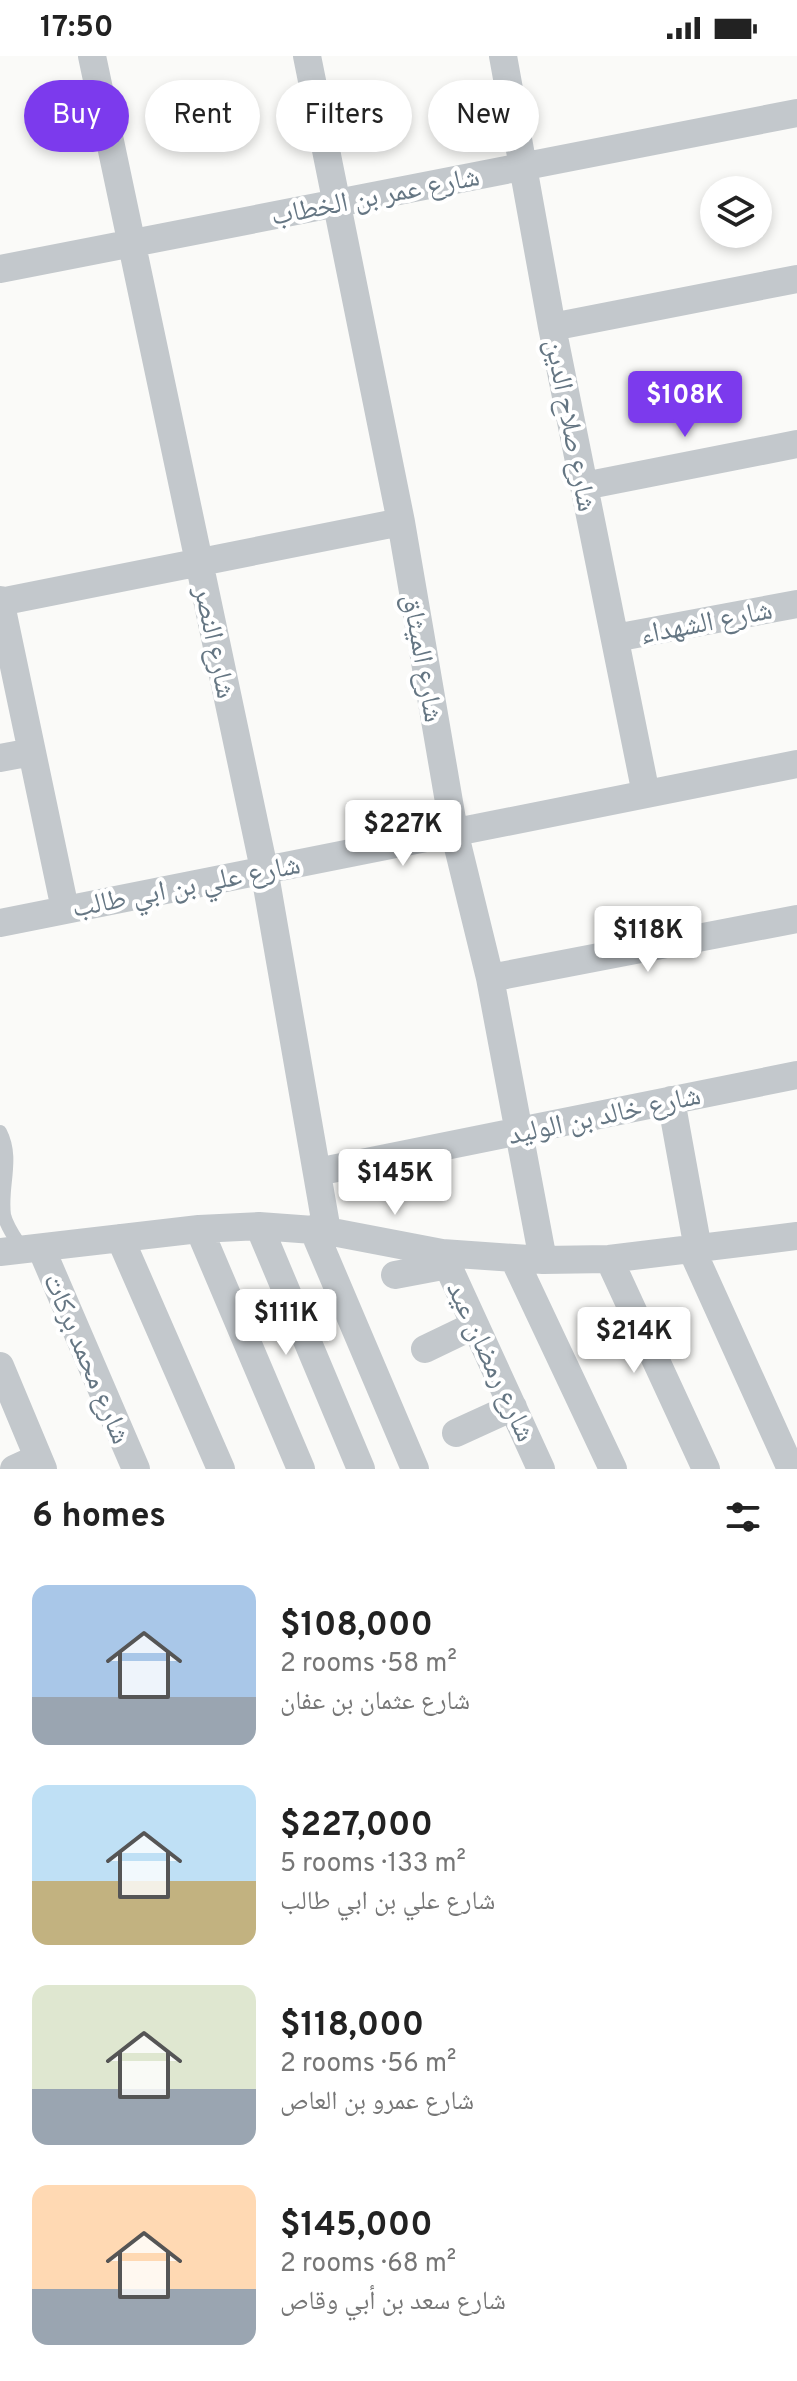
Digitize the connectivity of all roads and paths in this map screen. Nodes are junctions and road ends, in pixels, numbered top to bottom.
1 (92, 56) edge
2 (307, 56) edge
3 (503, 56) edge
4 (797, 113) edge
5 (524, 166) junction
6 (337, 203) junction
7 (130, 243) junction
8 (0, 269) edge
9 (797, 279) edge
10 (552, 327) junction
11 (797, 444) edge
12 (584, 486) junction
13 (401, 522) junction
14 (199, 562) junction
15 (0, 601) edge
16 (797, 604) edge
17 (615, 638) junction
18 (32, 752) junction
19 (0, 758) edge
20 (797, 764) edge
21 (646, 794) junction
22 (454, 831) junction
23 (264, 869) junction
24 (65, 909) junction
25 (797, 919) edge
26 (0, 923) edge
27 (490, 978) junction
28 (797, 1075) edge
29 (671, 1100) junction
30 (518, 1131) junction
31 (0, 1132) edge
32 (317, 1172) junction
33 (259, 1226) junction
34 (199, 1229) junction
35 (320, 1230) junction
36 (797, 1236) edge
37 (120, 1238) junction
38 (21, 1250) edge
39 (695, 1250) junction
40 (445, 1259) junction
41 (514, 1259) junction
42 (609, 1259) junction
43 (543, 1260) junction
44 (395, 1275) dead end
45 (475, 1325) junction
46 (425, 1349) dead end
47 (0, 1366) edge
48 (513, 1407) junction
49 (456, 1433) dead end
50 (32, 1465) edge
51 (136, 1469) edge
52 (221, 1469) edge
53 (301, 1469) edge
54 (361, 1469) edge
55 (415, 1469) edge
56 (541, 1469) edge
57 (613, 1469) edge
58 (706, 1469) edge
59 (791, 1469) edge

1 - 7 street, شارع النصر
2 - 6 street, شارع الميثاق
3 - 5 street, شارع صلاح الدين
4 - 5 street, شارع عمر بن الخطاب
5 - 6 street, شارع عمر بن الخطاب
5 - 10 street, شارع صلاح الدين
6 - 7 street, شارع عمر بن الخطاب
6 - 13 street, شارع الميثاق
7 - 8 street, شارع عمر بن الخطاب
7 - 14 street, شارع النصر
9 - 10 street
10 - 12 street, شارع صلاح الدين
11 - 12 street
12 - 17 street, شارع صلاح الدين
13 - 14 street
13 - 22 street, شارع الميثاق
14 - 15 street
14 - 23 street, شارع النصر
15 - 18 street
16 - 17 street, شارع الشهداء
17 - 21 street, شارع صلاح الدين
18 - 19 street
18 - 24 street
20 - 21 street, شارع علي بن ابي طالب
21 - 22 street, شارع علي بن ابي طالب
22 - 23 street, شارع علي بن ابي طالب
22 - 27 street, شارع الميثاق
23 - 24 street, شارع علي بن ابي طالب
23 - 32 street, شارع النصر
24 - 26 street, شارع علي بن ابي طالب
25 - 27 street
27 - 30 street, شارع الميثاق
28 - 29 street, شارع خالد بن الوليد
29 - 30 street, شارع خالد بن الوليد
29 - 39 street
30 - 32 street, شارع خالد بن الوليد
30 - 43 street, شارع الميثاق
31 - 38 lane
32 - 35 street, شارع النصر
33 - 34 street
33 - 35 street
33 - 54 street
34 - 37 street
34 - 53 street
35 - 40 street
35 - 55 street, شارع النصر
36 - 39 street
37 - 38 street
37 - 52 street
38 - 51 street, شارع محمد بركات
39 - 42 street
39 - 59 street
40 - 41 street
40 - 44 street
40 - 45 street, شارع رمضان عيد
41 - 43 street
41 - 57 street
42 - 43 street
42 - 58 street
45 - 46 street
45 - 48 street, شارع رمضان عيد
47 - 50 street
48 - 49 street
48 - 56 street, شارع رمضان عيد

